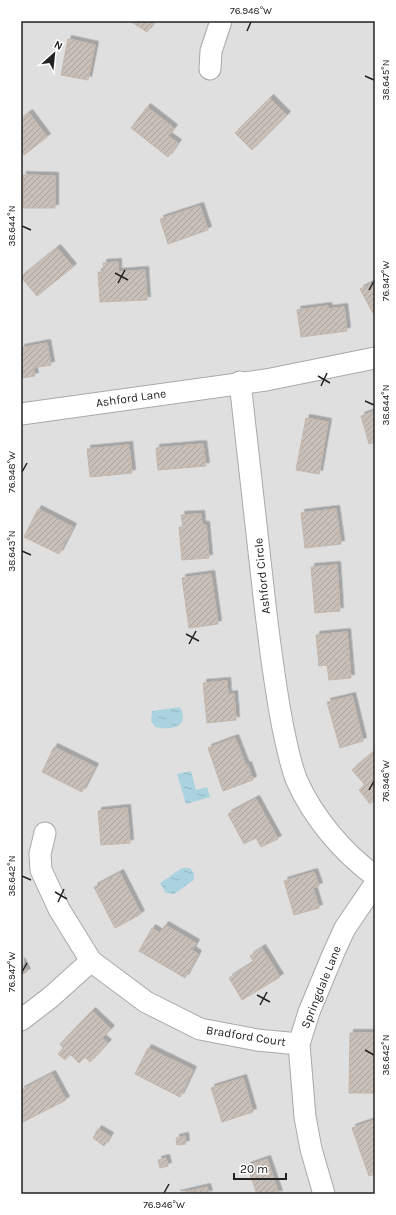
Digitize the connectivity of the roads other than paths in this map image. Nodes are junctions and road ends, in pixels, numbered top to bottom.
1 (221, 21) edge
2 (210, 69) dead end
3 (375, 358) edge
4 (240, 382) junction
5 (21, 414) edge
6 (45, 832) dead end
7 (375, 876) edge
8 (375, 884) edge
9 (91, 961) junction
10 (21, 1020) edge
11 (299, 1044) junction
12 (324, 1194) edge

1 - 2 street
3 - 4 street
4 - 5 street, Ashford Lane
4 - 7 street, Ashford Circle
6 - 9 street, Bradford Court
8 - 11 street, Springdale Lane
9 - 10 street
9 - 11 street, Bradford Court
11 - 12 street, Springdale Lane

